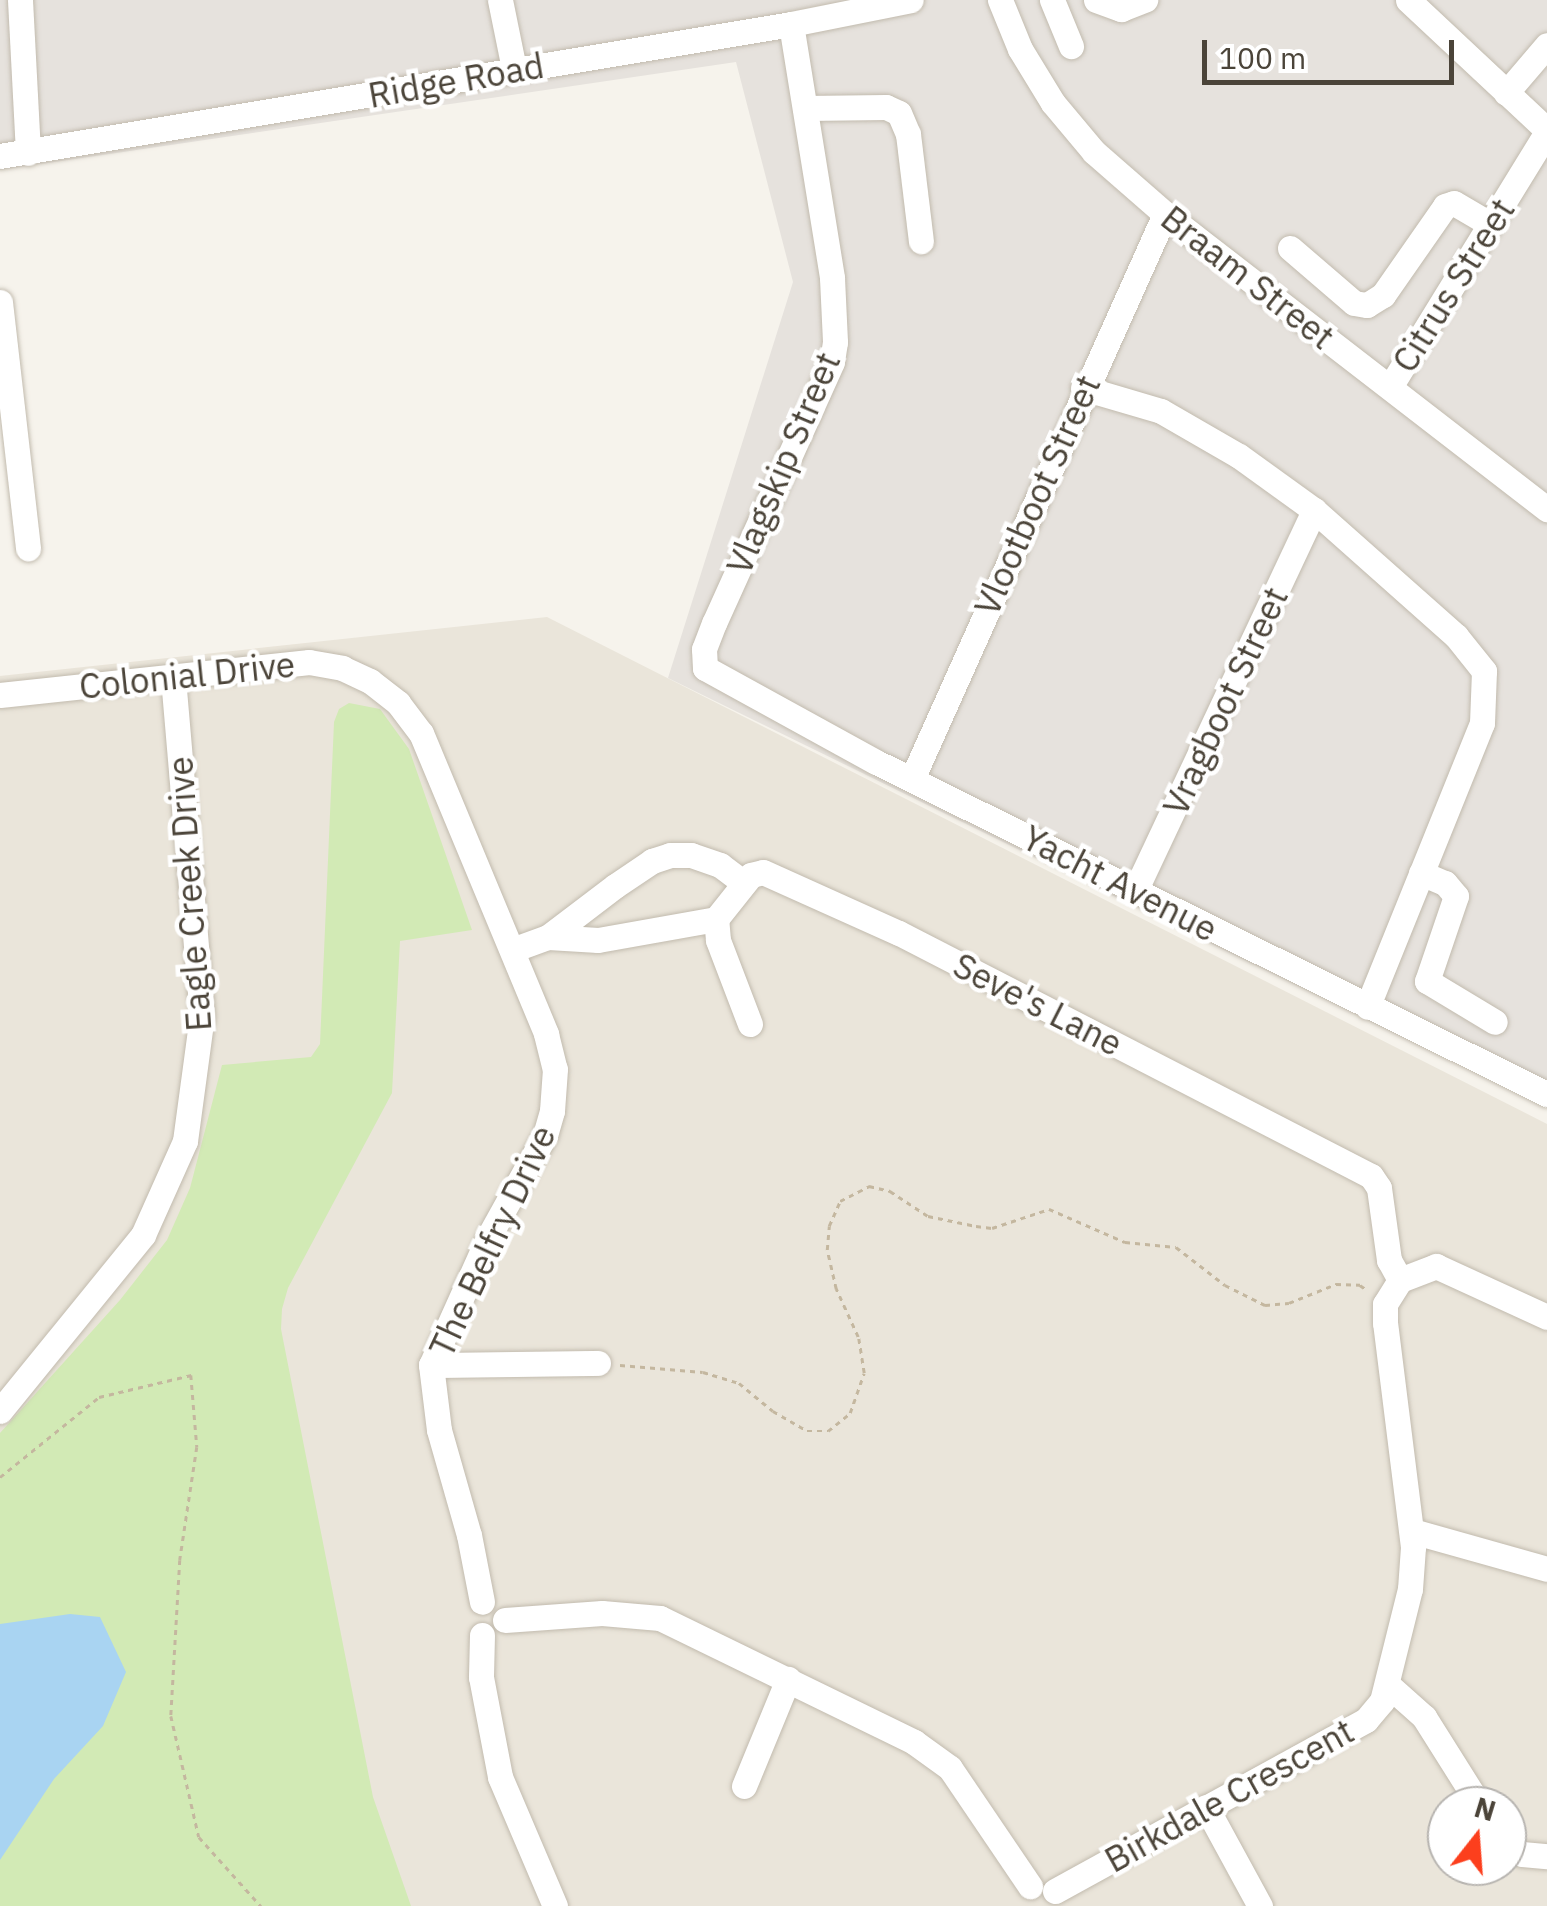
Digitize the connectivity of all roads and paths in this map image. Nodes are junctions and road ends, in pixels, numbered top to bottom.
1 (20, 0) edge
2 (500, 0) edge
3 (910, 0) edge
4 (1000, 0) edge
5 (1052, 0) edge
6 (1096, 0) edge
7 (1145, 0) edge
8 (1408, 0) edge
9 (791, 24) junction
10 (1547, 45) edge
11 (1070, 46) dead end
12 (514, 69) junction
13 (1506, 93) junction
14 (805, 108) junction
15 (1547, 131) edge
16 (28, 153) junction
17 (0, 156) edge
18 (1165, 214) junction
19 (1490, 224) junction
20 (921, 241) dead end
21 (1290, 248) dead end
22 (0, 302) edge
23 (1390, 387) junction
24 (1083, 388) junction
25 (1547, 509) edge
26 (1314, 510) junction
27 (28, 548) dead end
28 (703, 659) joint
29 (173, 676) junction
30 (370, 681) joint
31 (0, 694) edge
32 (912, 779) junction
33 (1421, 873) junction
34 (744, 882) junction
35 (1136, 891) junction
36 (716, 920) junction
37 (548, 937) junction
38 (512, 950) junction
39 (1367, 1007) junction
40 (1495, 1022) dead end
41 (750, 1024) dead end
42 (1547, 1094) edge
43 (1400, 1280) junction
44 (1385, 1304) junction
45 (1547, 1317) edge
46 (598, 1363) joint
47 (431, 1365) junction
48 (0, 1411) edge
49 (0, 1477) edge
50 (1412, 1531) junction
51 (1547, 1569) edge
52 (482, 1602) junction
53 (505, 1620) junction
54 (482, 1635) junction
55 (788, 1679) junction
56 (1387, 1684) junction
57 (744, 1786) dead end
58 (1467, 1786) edge
59 (1206, 1807) junction
60 (1041, 1898) edge
61 (261, 1906) edge
62 (555, 1906) edge
63 (1260, 1906) edge

1 - 16 street
2 - 12 street
3 - 9 street, Ridge Road
4 - 18 street, Braam Street
5 - 11 street
6 - 7 street
8 - 13 street
9 - 12 street, Ridge Road
9 - 14 street, Vlagskip Street
10 - 13 street
12 - 16 street, Ridge Road
13 - 15 street
14 - 20 street
14 - 28 street, Vlagskip Street
15 - 19 street, Citrus Street
16 - 17 street, Ridge Road
18 - 23 street, Braam Street
18 - 24 street, Vlootboot Street
19 - 21 street
19 - 23 street, Citrus Street
22 - 27 street
23 - 25 street, Braam Street
24 - 26 street
24 - 32 street, Vlootboot Street
26 - 33 street
26 - 35 street, Vragboot Street
28 - 32 street, Yacht Avenue
29 - 30 street, Colonial Drive
29 - 31 street, Colonial Drive
29 - 48 street, Eagle Creek Drive
30 - 38 street, The Belfry Drive
32 - 35 street, Yacht Avenue
33 - 39 street
33 - 40 street
34 - 36 street
34 - 37 street
34 - 43 street, Seve's Lane
35 - 39 street, Yacht Avenue
36 - 37 street
36 - 41 street
37 - 38 street
38 - 47 street, The Belfry Drive
39 - 42 street, Yacht Avenue
43 - 44 street
43 - 45 street
44 - 46 path
44 - 50 street, Birkdale Crescent
46 - 47 street
47 - 52 street, The Belfry Drive
49 - 61 path
50 - 51 street
50 - 56 street, Birkdale Crescent
52 - 53 street
52 - 54 street
53 - 54 street
53 - 55 street
54 - 62 street
55 - 57 street
55 - 60 street
56 - 58 street
56 - 59 street, Birkdale Crescent
59 - 60 street, Birkdale Crescent
59 - 63 street

